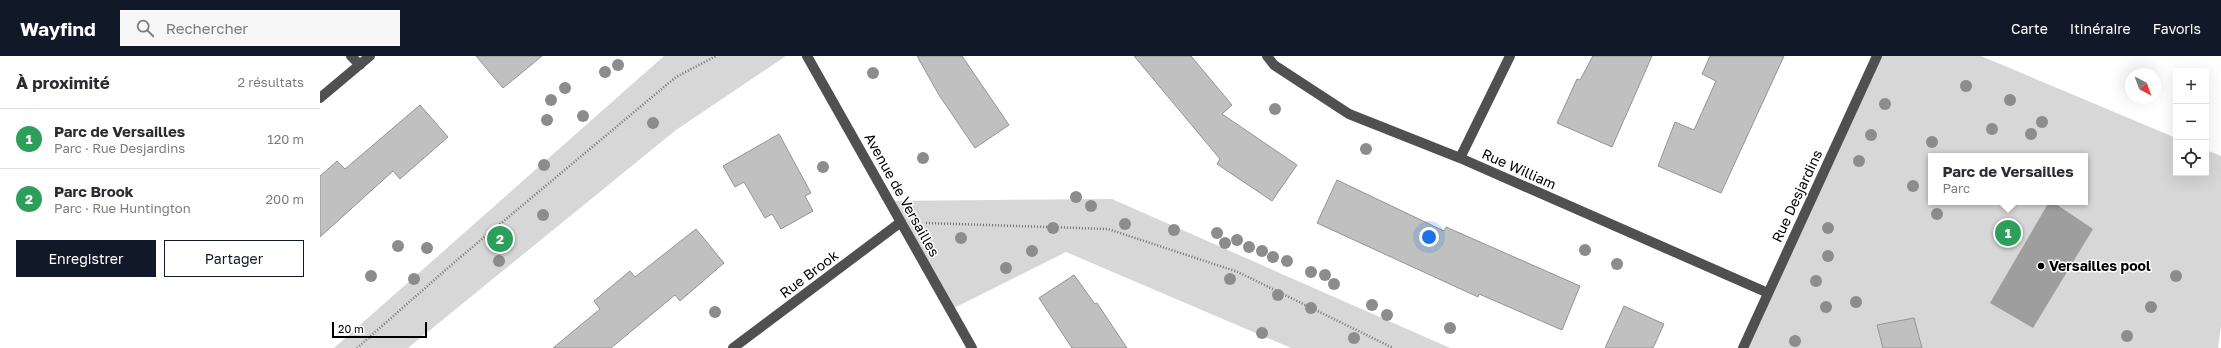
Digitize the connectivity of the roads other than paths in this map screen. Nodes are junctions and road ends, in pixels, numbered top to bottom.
1 (351, 56) edge
2 (370, 56) edge
3 (807, 56) edge
4 (1267, 56) edge
5 (1510, 56) edge
6 (1877, 56) edge
7 (360, 65) junction
8 (320, 98) edge
9 (1460, 158) junction
10 (901, 222) junction
11 (1768, 293) junction
12 (733, 348) edge
13 (972, 348) edge
14 (1743, 348) edge

1 - 7 street
2 - 7 street
3 - 10 street, Avenue de Versailles
4 - 9 street, Rue William
5 - 9 street
6 - 11 street, Rue Desjardins
7 - 8 street
9 - 11 street, Rue William
10 - 12 street, Rue Brook
10 - 13 street, Avenue de Versailles
11 - 14 street, Rue Desjardins

